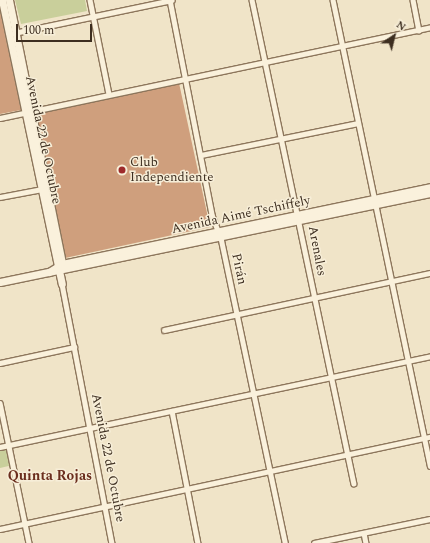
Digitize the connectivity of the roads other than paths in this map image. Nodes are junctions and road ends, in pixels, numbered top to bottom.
1 (2, 0) edge
2 (9, 0) edge
3 (90, 0) edge
4 (171, 0) edge
5 (252, 0) edge
6 (333, 0) edge
7 (413, 0) edge
8 (93, 16) junction
9 (430, 27) edge
10 (419, 30) junction
11 (12, 33) junction
12 (342, 45) junction
13 (265, 62) junction
14 (185, 78) junction
15 (109, 94) junction
16 (28, 111) junction
17 (0, 118) edge
18 (358, 123) junction
19 (282, 138) junction
20 (201, 155) junction
21 (430, 187) edge
22 (42, 189) junction
23 (430, 193) edge
24 (0, 197) edge
25 (375, 202) junction
26 (299, 219) junction
27 (220, 234) junction
28 (61, 268) junction
29 (430, 273) edge
30 (391, 281) junction
31 (0, 282) edge
32 (62, 284) joint
33 (314, 298) junction
34 (237, 314) junction
35 (164, 330) dead end
36 (74, 348) junction
37 (430, 356) edge
38 (408, 360) junction
39 (0, 363) edge
40 (332, 377) junction
41 (253, 393) junction
42 (0, 403) edge
43 (172, 411) junction
44 (90, 428) junction
45 (430, 437) edge
46 (424, 438) junction
47 (9, 446) junction
48 (0, 447) edge
49 (348, 454) junction
50 (430, 466) edge
51 (270, 471) junction
52 (354, 484) dead end
53 (187, 489) junction
54 (105, 507) junction
55 (430, 519) edge
56 (25, 524) junction
57 (0, 529) edge
58 (364, 533) junction
59 (29, 543) edge
60 (112, 543) edge
61 (198, 543) edge
62 (285, 543) edge
63 (314, 543) edge
64 (366, 543) edge

1 - 11 main road, Avenida 22 de Octubre
2 - 11 main road, Avenida 22 de Octubre
3 - 8 street
4 - 8 street
4 - 14 street, Pirán
5 - 13 street, Arenales
6 - 12 street
7 - 10 street
8 - 11 street
8 - 15 street
9 - 10 street
10 - 12 street
11 - 16 main road, Avenida 22 de Octubre
12 - 13 street
12 - 18 street
13 - 14 street
13 - 19 street, Arenales
14 - 15 street
14 - 20 street, Pirán
15 - 16 street
16 - 17 street
16 - 22 main road, Avenida 22 de Octubre
16 - 28 main road, Avenida 22 de Octubre
18 - 19 street
18 - 25 street
19 - 20 street
19 - 26 street, Arenales
20 - 27 street, Pirán
21 - 25 main road, Avenida Aimé Tschiffely
22 - 24 street
22 - 28 main road, Avenida 22 de Octubre
23 - 25 main road, Avenida Aimé Tschiffely
25 - 26 main road, Avenida Aimé Tschiffely
25 - 30 street
26 - 27 main road, Avenida Aimé Tschiffely
26 - 33 street, Arenales
27 - 28 main road, Avenida Aimé Tschiffely
27 - 34 street, Pirán
28 - 31 main road, Avenida Aimé Tschiffely
28 - 32 main road, Avenida 22 de Octubre
29 - 30 street
30 - 33 street
30 - 38 street
32 - 36 street, Avenida 22 de Octubre
33 - 34 street
33 - 40 street, Arenales
34 - 35 street
34 - 41 street, Pirán
36 - 39 street
36 - 44 street, Avenida 22 de Octubre
37 - 38 street
38 - 40 street
38 - 46 street
40 - 41 street
40 - 49 street, Arenales
41 - 43 street
41 - 51 street, Pirán
42 - 47 street
43 - 44 street
43 - 53 street
44 - 47 street
44 - 54 street, Avenida 22 de Octubre
45 - 46 street
46 - 49 street
46 - 50 street
47 - 48 street
47 - 56 street
49 - 51 street
49 - 52 street, Arenales
51 - 53 street
51 - 62 street, Pirán
53 - 54 street
53 - 61 street
54 - 56 street
54 - 60 street, Avenida 22 de Octubre
55 - 58 street
56 - 57 street
56 - 59 street
58 - 63 street
58 - 64 street

